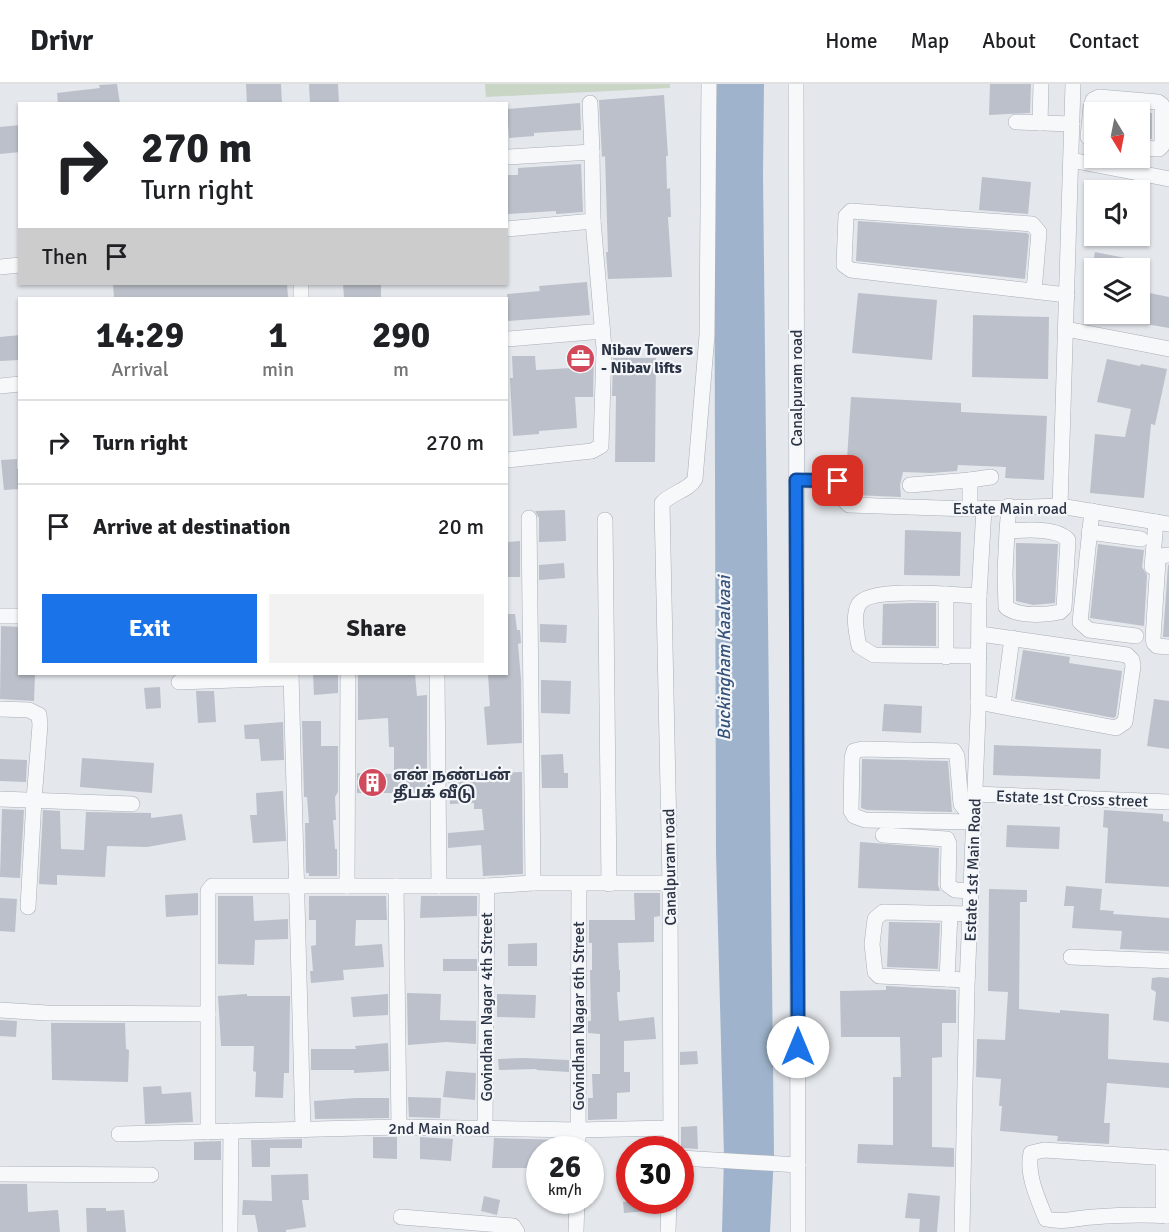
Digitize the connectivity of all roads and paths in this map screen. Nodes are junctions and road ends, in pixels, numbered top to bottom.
1 (709, 84) edge
2 (796, 84) edge
3 (1041, 84) edge
4 (1073, 84) edge
5 (1092, 102) edge
6 (590, 103) dead end
7 (1016, 122) dead end
8 (1040, 123) junction
9 (1072, 131) junction
10 (1084, 137) edge
11 (1150, 149) edge
12 (592, 152) junction
13 (508, 157) edge
14 (1071, 160) junction
15 (1169, 178) edge
16 (593, 221) junction
17 (508, 229) edge
18 (18, 265) edge
19 (0, 267) edge
20 (1034, 291) junction
21 (1067, 295) junction
22 (1065, 329) junction
23 (603, 331) junction
24 (508, 339) edge
25 (1169, 349) edge
26 (18, 384) edge
27 (0, 386) edge
28 (508, 460) edge
29 (991, 477) dead end
30 (796, 480) junction
31 (970, 480) junction
32 (910, 485) dead end
33 (1060, 506) junction
34 (1009, 507) junction
35 (977, 508) junction
36 (1092, 511) junction
37 (529, 518) dead end
38 (604, 520) dead end
39 (1163, 523) edge
40 (1007, 531) junction
41 (1089, 532) junction
42 (1141, 539) dead end
43 (1169, 555) edge
44 (946, 594) junction
45 (979, 596) junction
46 (0, 616) edge
47 (18, 616) edge
48 (980, 633) junction
49 (1012, 638) junction
50 (1169, 647) edge
51 (946, 657) junction
52 (979, 657) junction
53 (348, 675) edge
54 (437, 675) edge
55 (291, 676) edge
56 (179, 682) dead end
57 (978, 702) junction
58 (1003, 706) junction
59 (0, 709) edge
60 (0, 799) edge
61 (33, 800) junction
62 (1169, 802) edge
63 (132, 804) dead end
64 (974, 808) junction
65 (883, 835) dead end
66 (533, 883) junction
67 (670, 883) junction
68 (579, 884) junction
69 (609, 884) junction
70 (347, 886) junction
71 (396, 886) junction
72 (439, 886) junction
73 (487, 886) junction
74 (296, 887) junction
75 (971, 891) junction
76 (28, 907) dead end
77 (950, 914) junction
78 (970, 914) junction
79 (1071, 957) dead end
80 (1169, 961) edge
81 (947, 979) junction
82 (967, 980) junction
83 (0, 1010) edge
84 (208, 1014) junction
85 (399, 1127) junction
86 (485, 1128) junction
87 (670, 1128) junction
88 (303, 1130) junction
89 (578, 1130) junction
90 (231, 1131) junction
91 (208, 1132) junction
92 (119, 1134) dead end
93 (578, 1136) edge
94 (670, 1136) edge
95 (1166, 1157) edge
96 (694, 1159) edge
97 (798, 1165) junction
98 (0, 1174) edge
99 (151, 1175) dead end
100 (577, 1214) edge
101 (669, 1214) edge
102 (1167, 1216) edge
103 (401, 1217) dead end
104 (230, 1232) edge
105 (517, 1232) edge
106 (576, 1232) edge
107 (668, 1232) edge
108 (798, 1232) edge
109 (962, 1232) edge

1 - 67 street, Canalpuram road
2 - 30 street, Canalpuram road
3 - 8 street
4 - 9 street
5 - 11 street
6 - 12 street
7 - 8 street
8 - 9 street
9 - 10 street
9 - 14 street
12 - 13 street
12 - 16 street
14 - 15 street
14 - 21 street
16 - 17 street
16 - 23 street
18 - 19 street
20 - 20 street
20 - 21 street
21 - 22 street
22 - 25 street
22 - 33 street
23 - 24 street
23 - 28 street
26 - 27 street
29 - 31 street
30 - 35 street, Estate Main road
30 - 97 street, Canalpuram road
31 - 32 street
31 - 35 street, Estate 1st Main Road
33 - 34 street, Estate Main road
33 - 36 street, Estate Main road
34 - 35 street, Estate Main road
34 - 40 street
35 - 45 street, Estate 1st Main Road
36 - 39 street, Estate Main road
36 - 41 street
37 - 66 street
38 - 69 street
39 - 41 street
40 - 40 street
41 - 42 street
43 - 50 street
44 - 45 street
44 - 51 street
44 - 51 street
45 - 48 street, Estate 1st Main Road
46 - 47 street
48 - 49 street
48 - 52 street, Estate 1st Main Road
49 - 58 street
49 - 58 street
51 - 52 street
52 - 57 street, Estate 1st Main Road
53 - 70 street
54 - 72 street
55 - 56 street
55 - 74 street
57 - 58 street
57 - 64 street, Estate 1st Main Road
59 - 61 street
60 - 61 street
61 - 63 street
61 - 76 street
62 - 64 street, Estate 1st Cross street
64 - 64 street, Estate 1st Cross street
64 - 75 street, Estate 1st Main Road
65 - 75 street
66 - 68 street
66 - 73 street
67 - 69 street
67 - 87 street, Canalpuram road
68 - 69 street
68 - 89 street, Govindhan Nagar 6th Street
70 - 71 street
70 - 74 street
71 - 72 street
71 - 85 street
72 - 73 street
73 - 86 street, Govindhan Nagar 4th Street
74 - 84 street
74 - 88 street
75 - 78 street, Estate 1st Main Road
77 - 78 street
77 - 81 street
77 - 81 street
78 - 82 street, Estate 1st Main Road
79 - 80 street
81 - 82 street
82 - 109 street, Estate 1st Main Road
83 - 84 street
84 - 91 street
85 - 86 street, 2nd Main Road
85 - 88 street, 2nd Main Road
86 - 89 street, 2nd Main Road
87 - 89 street, 2nd Main Road
87 - 94 street, Canalpuram road
88 - 90 street, 2nd Main Road
89 - 93 street, Govindhan Nagar 6th Street
90 - 91 street, 2nd Main Road
90 - 104 street
91 - 92 street, 2nd Main Road
95 - 102 street
95 - 102 street
96 - 97 street
97 - 108 street, Canalpuram road
98 - 99 street
100 - 106 street
101 - 107 street
103 - 105 street

